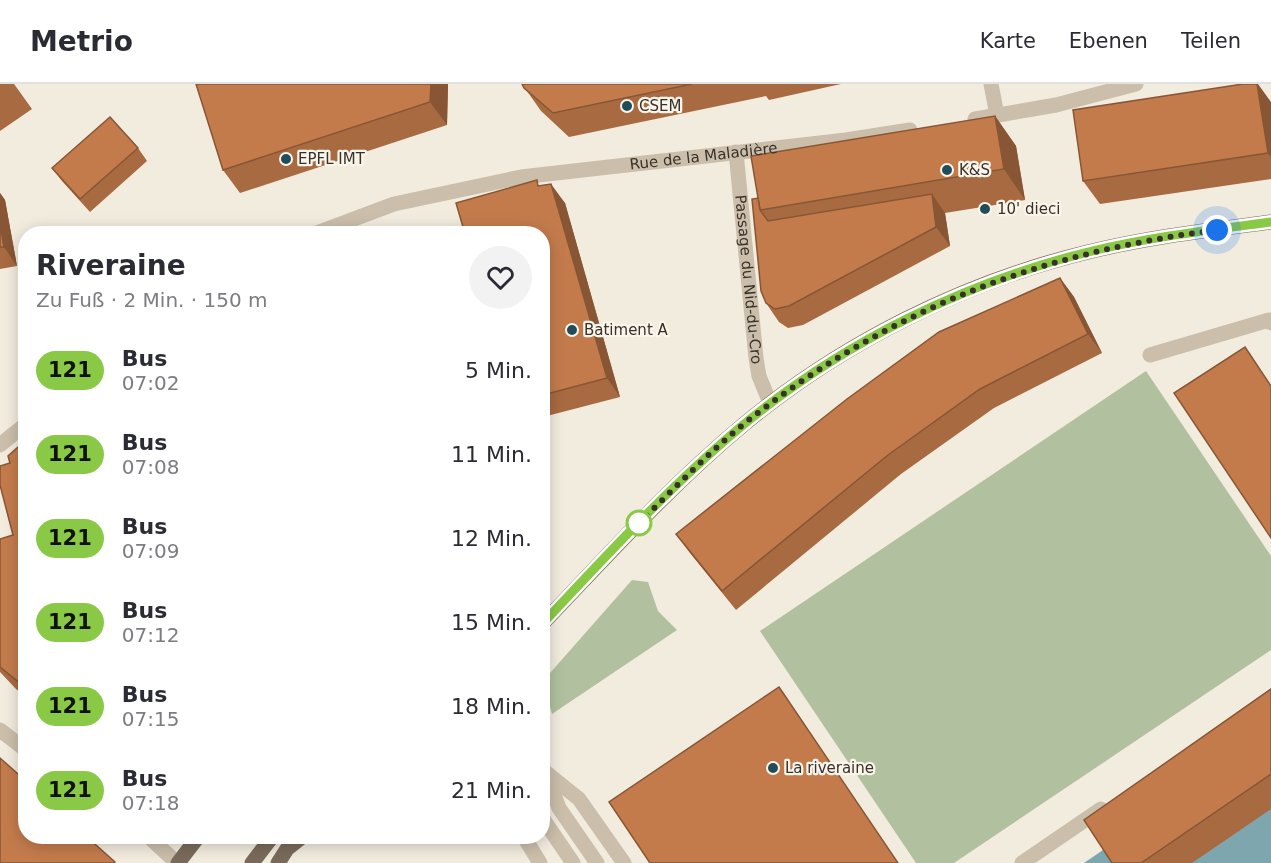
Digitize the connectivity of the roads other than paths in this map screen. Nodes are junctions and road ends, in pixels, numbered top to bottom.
1 (991, 84) edge
2 (1136, 84) edge
3 (997, 116) junction
4 (956, 122) edge
5 (924, 128) edge
6 (736, 152) junction
7 (1271, 222) edge
8 (335, 226) edge
9 (1271, 322) edge
10 (1150, 355) dead end
11 (771, 403) junction
12 (18, 430) edge
13 (0, 445) edge
14 (550, 615) edge
15 (0, 730) edge
16 (18, 744) edge
17 (550, 777) edge
18 (550, 786) edge
19 (1118, 798) edge
20 (550, 829) edge
21 (157, 844) edge
22 (192, 844) edge
23 (267, 844) edge
24 (293, 844) edge
25 (528, 844) edge
26 (177, 863) edge
27 (252, 863) edge
28 (278, 863) edge
29 (540, 863) edge
30 (573, 863) edge
31 (597, 863) edge
32 (624, 863) edge
33 (1022, 863) edge

1 - 3 street
2 - 3 street
3 - 4 street
5 - 6 street, Rue de la Maladière
6 - 8 street, Rue de la Maladière
6 - 11 street, Passage du Nid-du-Cro
7 - 11 main road
9 - 10 street
11 - 14 main road
12 - 13 street
15 - 16 street
17 - 32 street
18 - 31 street
19 - 33 street
20 - 30 street
21 - 26 street
22 - 26 main road
23 - 27 main road
24 - 28 main road
25 - 29 street

